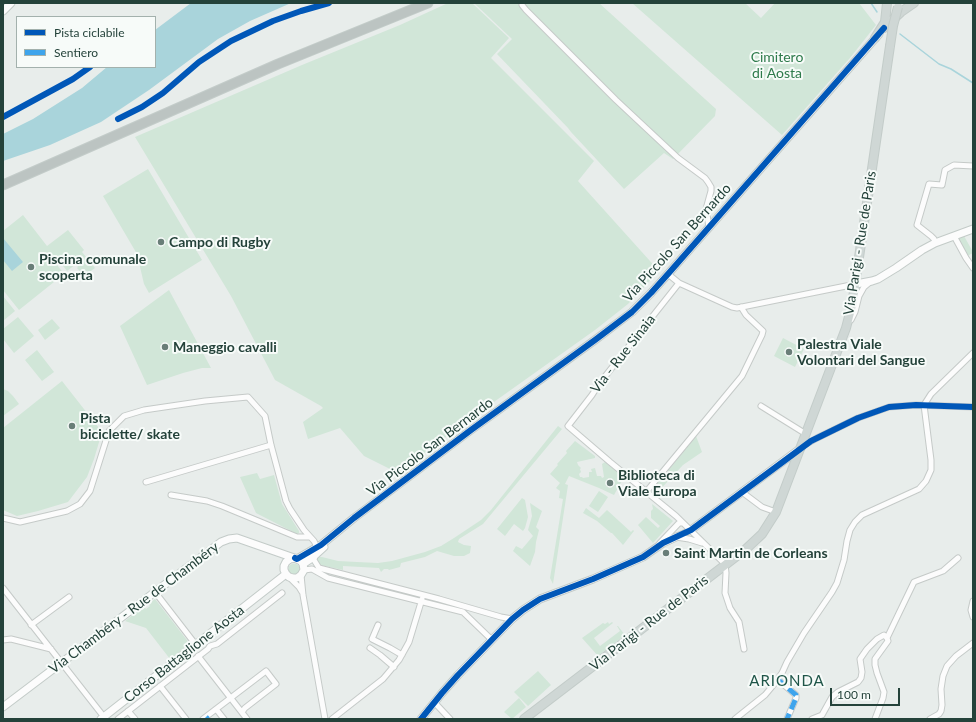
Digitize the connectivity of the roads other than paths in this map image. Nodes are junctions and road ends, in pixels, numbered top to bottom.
1 (11, 3) edge
2 (413, 3) edge
3 (428, 3) edge
4 (522, 3) edge
5 (888, 3) edge
6 (914, 3) edge
7 (899, 5) edge
8 (403, 10) junction
9 (3, 11) edge
10 (886, 14) junction
11 (894, 19) junction
12 (884, 28) joint
13 (875, 38) junction
14 (973, 166) edge
15 (3, 178) edge
16 (3, 184) edge
17 (709, 227) junction
18 (973, 229) edge
19 (954, 236) junction
20 (935, 243) junction
21 (973, 268) edge
22 (668, 274) junction
23 (872, 281) junction
24 (679, 283) junction
25 (856, 284) junction
26 (741, 307) junction
27 (846, 328) junction
28 (973, 353) edge
29 (924, 404) junction
30 (761, 406) dead end
31 (973, 407) edge
32 (806, 434) junction
33 (271, 445) junction
34 (801, 448) junction
35 (146, 482) dead end
36 (646, 492) junction
37 (742, 492) junction
38 (171, 495) dead end
39 (776, 512) junction
40 (676, 516) junction
41 (3, 518) edge
42 (683, 523) junction
43 (677, 525) junction
44 (342, 528) junction
45 (691, 530) junction
46 (676, 537) junction
47 (311, 538) junction
48 (704, 543) junction
49 (317, 547) junction
50 (656, 548) junction
51 (315, 555) junction
52 (958, 558) dead end
53 (725, 564) junction
54 (301, 565) junction
55 (319, 568) junction
56 (287, 576) junction
57 (295, 582) junction
58 (3, 588) edge
59 (267, 588) junction
60 (155, 592) junction
61 (282, 593) dead end
62 (303, 595) junction
63 (423, 595) junction
64 (69, 597) dead end
65 (973, 601) edge
66 (421, 602) junction
67 (973, 617) edge
68 (512, 619) junction
69 (31, 625) junction
70 (378, 626) dead end
71 (204, 638) junction
72 (887, 638) junction
73 (3, 640) edge
74 (492, 640) junction
75 (973, 643) edge
76 (196, 645) junction
77 (210, 646) junction
78 (370, 648) dead end
79 (50, 649) junction
80 (744, 649) dead end
81 (198, 656) junction
82 (402, 656) junction
83 (61, 663) junction
84 (394, 667) junction
85 (777, 679) junction
86 (160, 686) junction
87 (231, 698) junction
88 (434, 702) junction
89 (3, 707) edge
90 (216, 709) junction
91 (128, 711) junction
92 (242, 712) junction
93 (103, 718) edge
94 (206, 718) edge
95 (118, 719) edge
96 (135, 719) edge
97 (186, 719) edge
98 (224, 719) edge
99 (247, 719) edge
100 (326, 719) edge
101 (332, 719) edge
102 (421, 719) edge
103 (450, 719) edge
104 (524, 719) edge
105 (735, 719) edge
106 (787, 719) edge
107 (812, 719) edge
108 (875, 719) edge
109 (930, 719) edge

1 - 9 street
2 - 8 highway
3 - 8 highway
4 - 17 street
5 - 10 main road
6 - 11 main road
7 - 25 main road, Via Parigi - Rue de Paris, bridge
8 - 15 highway
8 - 16 highway
10 - 11 main road
10 - 13 main road
11 - 12 main road
12 - 13 street, Via Piccolo San Bernardo
13 - 17 street, Via Piccolo San Bernardo
14 - 20 street
17 - 22 street, Via Piccolo San Bernardo
18 - 19 street
19 - 20 street
19 - 21 street
20 - 23 street
22 - 24 street
22 - 44 street, Via Piccolo San Bernardo
23 - 25 street
23 - 27 street
24 - 26 street
24 - 36 street, Via - Rue Sinaia
25 - 26 street
25 - 27 main road, Via Parigi - Rue de Paris
26 - 36 street
27 - 32 main road, Via Parigi - Rue de Paris
28 - 29 street
29 - 31 street
29 - 34 street
29 - 85 street
30 - 32 street
32 - 34 main road, Via Parigi - Rue de Paris
33 - 35 street
33 - 41 street
33 - 47 street
34 - 37 street
34 - 39 main road, Via Parigi - Rue de Paris
36 - 40 street
37 - 39 street
37 - 45 street
38 - 47 street
39 - 53 main road, Via Parigi - Rue de Paris
40 - 42 street
40 - 43 street
42 - 43 street
42 - 45 street
43 - 46 street
43 - 50 street
44 - 47 street, Via Piccolo San Bernardo
44 - 49 street, Via Piccolo San Bernardo
44 - 51 street, Via Piccolo San Bernardo
45 - 46 street
45 - 48 street
46 - 48 street
46 - 50 street
47 - 49 street
48 - 53 street
49 - 54 street, Via Piccolo San Bernardo
50 - 68 street
51 - 54 street, Via Piccolo San Bernardo
51 - 55 street
52 - 72 street
53 - 80 street
53 - 104 main road, Via Parigi - Rue de Paris
54 - 55 street
54 - 56 street
54 - 56 street
54 - 60 street, Via Chambéry - Rue de Chambéry
54 - 62 street
54 - 66 street
55 - 63 street
56 - 57 street
56 - 59 street, Corso Battaglione Aosta
57 - 59 street, Corso Battaglione Aosta
57 - 62 street
58 - 69 street
59 - 71 street, Corso Battaglione Aosta
60 - 76 street
60 - 83 street, Via Chambéry - Rue de Chambéry
61 - 77 street, Corso Battaglione Aosta
62 - 100 street
63 - 66 street
63 - 68 street
64 - 69 street
65 - 67 street
66 - 74 street
66 - 82 street
68 - 74 street
69 - 79 street
70 - 82 street
71 - 76 street, Corso Battaglione Aosta
71 - 77 street
72 - 107 street
72 - 108 street
73 - 79 street
74 - 88 street
75 - 109 street
76 - 93 street, Corso Battaglione Aosta
77 - 81 street, Corso Battaglione Aosta
78 - 84 street
79 - 83 street
81 - 86 street, Corso Battaglione Aosta
81 - 87 street
82 - 84 street
83 - 89 street, Via Chambéry - Rue de Chambéry
83 - 93 street
84 - 101 street
85 - 105 street
85 - 106 street
86 - 91 street, Corso Battaglione Aosta
86 - 97 street
87 - 90 street
87 - 92 street
87 - 92 street
88 - 102 street
88 - 103 street
90 - 94 street
90 - 98 street
91 - 95 street, Corso Battaglione Aosta
91 - 96 street
92 - 99 street

